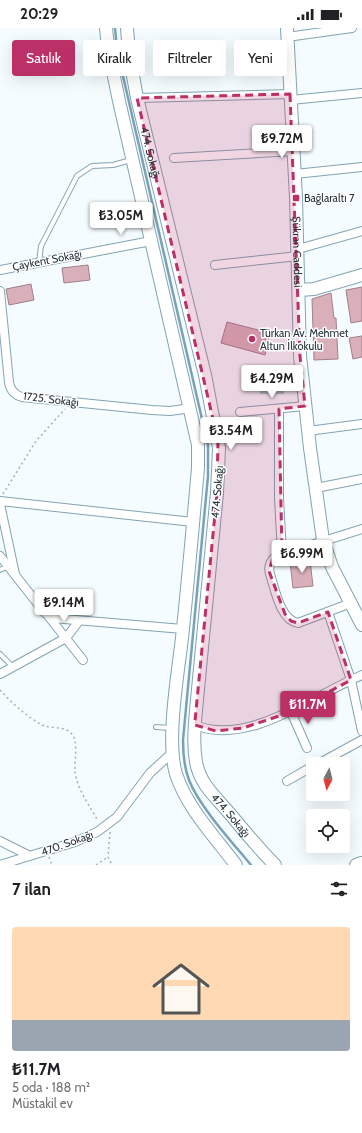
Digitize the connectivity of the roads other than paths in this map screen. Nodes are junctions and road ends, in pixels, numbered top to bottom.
1 (106, 28) edge
2 (127, 28) edge
3 (352, 28) edge
4 (287, 33) edge
5 (362, 93) edge
6 (291, 97) junction
7 (128, 99) junction
8 (294, 151) junction
9 (174, 158) dead end
10 (133, 160) junction
11 (362, 167) edge
12 (294, 174) junction
13 (362, 231) edge
14 (151, 242) junction
15 (298, 253) junction
16 (40, 262) junction
17 (215, 265) dead end
18 (0, 270) edge
19 (362, 275) edge
20 (299, 290) junction
21 (0, 291) edge
22 (305, 406) junction
23 (191, 408) junction
24 (279, 409) junction
25 (240, 412) dead end
26 (362, 424) edge
27 (308, 431) junction
28 (362, 478) edge
29 (316, 488) junction
30 (0, 502) edge
31 (193, 522) junction
32 (362, 529) edge
33 (323, 540) junction
34 (282, 554) junction
35 (0, 556) edge
36 (8, 566) junction
37 (0, 570) edge
38 (16, 577) junction
39 (351, 603) junction
40 (328, 612) junction
41 (49, 616) junction
42 (79, 621) junction
43 (362, 625) edge
44 (183, 629) junction
45 (66, 638) junction
46 (0, 654) edge
47 (83, 660) dead end
48 (12, 666) junction
49 (0, 674) edge
50 (362, 675) edge
51 (351, 680) junction
52 (291, 712) junction
53 (195, 725) junction
54 (156, 727) dead end
55 (174, 728) junction
56 (362, 730) edge
57 (362, 740) edge
58 (307, 748) dead end
59 (173, 752) junction
60 (331, 757) edge
61 (306, 770) edge
62 (287, 780) dead end
63 (0, 841) edge
64 (30, 856) junction
65 (14, 863) edge
66 (0, 865) edge
67 (236, 865) edge
68 (275, 865) edge

1 - 7 street, 474. Sokağı
2 - 7 street, 474. Sokağı
3 - 4 street
4 - 6 street, Şükran Caddesi
5 - 6 street
6 - 7 street
6 - 8 street, Şükran Caddesi
7 - 10 street, 474. Sokağı
7 - 53 street, 474. Sokağı
8 - 9 street
8 - 12 street, Şükran Caddesi
10 - 14 street, 474. Sokağı
10 - 16 lane
11 - 12 street
12 - 15 street, Şükran Caddesi
13 - 15 street
14 - 16 street, Çaykent Sokağı
14 - 23 street, 474. Sokağı
15 - 17 street
15 - 20 street, Şükran Caddesi
16 - 18 street, Çaykent Sokağı
19 - 20 street, Şükran Caddesi
20 - 22 street
21 - 23 street, 1725. Sokağı
22 - 24 street
22 - 27 street
23 - 31 street, 474. Sokağı
24 - 25 street
24 - 34 street
26 - 27 street
27 - 29 street
28 - 29 street
29 - 33 street
30 - 31 street
30 - 38 street
31 - 44 street, 474. Sokağı
32 - 33 street
33 - 34 street
33 - 39 street
34 - 40 street
35 - 36 street
36 - 37 lane
36 - 38 street
38 - 41 street
39 - 40 street
39 - 43 street
40 - 51 street
41 - 42 street
41 - 45 street
42 - 44 street
42 - 45 street
44 - 55 street, 474. Sokağı
45 - 47 street
45 - 48 street
46 - 48 lane
48 - 49 street
50 - 51 street
51 - 52 street
51 - 56 street
52 - 53 street
52 - 58 street
53 - 68 street, 474. Sokağı
54 - 55 lane
55 - 59 street, 474. Sokağı
57 - 60 street
59 - 64 street, 470. Sokağı
59 - 67 street, 474. Sokağı
61 - 62 street
63 - 64 street
64 - 65 street, 470. Sokağı
65 - 66 street, 470. Sokağı

